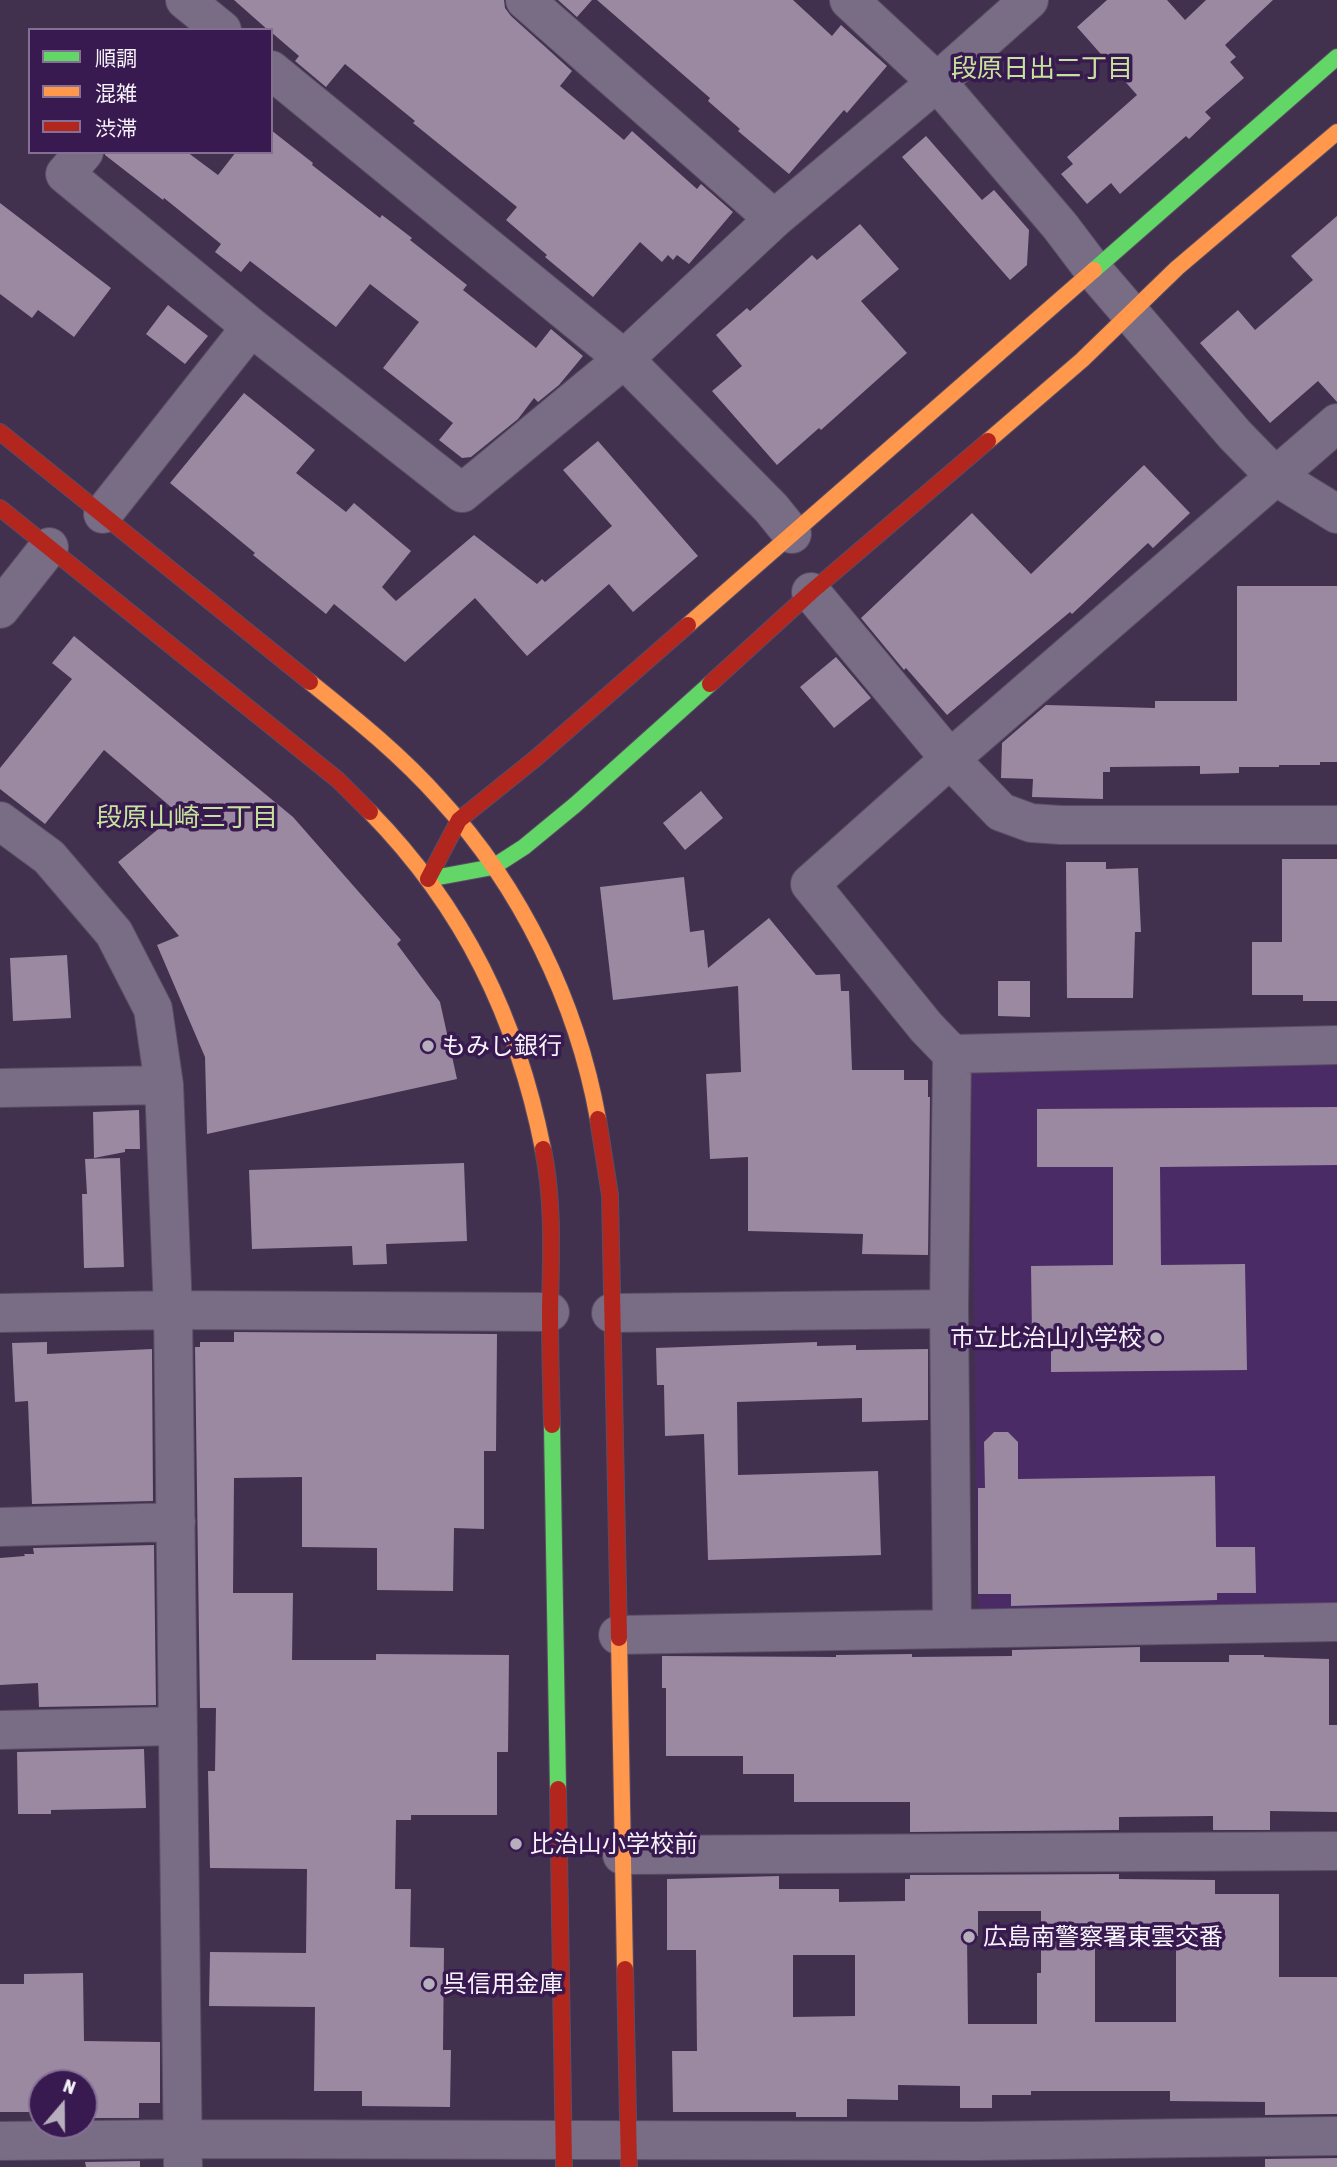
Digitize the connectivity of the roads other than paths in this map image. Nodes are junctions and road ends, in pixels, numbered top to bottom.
1 (525, 0) edge
2 (849, 0) edge
3 (1029, 0) edge
4 (1337, 57) edge
5 (273, 72) edge
6 (937, 82) junction
7 (1337, 132) edge
8 (82, 154) edge
9 (774, 219) junction
10 (1094, 271) junction
11 (1131, 314) junction
12 (251, 327) junction
13 (624, 359) junction
14 (1337, 423) edge
15 (0, 432) edge
16 (1275, 476) junction
17 (0, 508) edge
18 (103, 514) junction
19 (1337, 514) edge
20 (792, 534) junction
21 (49, 547) junction
22 (811, 592) junction
23 (0, 609) edge
24 (950, 759) junction
25 (459, 820) junction
26 (0, 821) edge
27 (1337, 825) edge
28 (493, 867) junction
29 (428, 879) junction
30 (1337, 1045) edge
31 (953, 1054) junction
32 (163, 1085) junction
33 (0, 1088) edge
34 (949, 1309) junction
35 (173, 1310) junction
36 (550, 1312) junction
37 (0, 1313) edge
38 (611, 1313) junction
39 (176, 1522) junction
40 (0, 1527) edge
41 (1337, 1622) edge
42 (952, 1628) junction
43 (618, 1635) junction
44 (178, 1726) junction
45 (0, 1730) edge
46 (1337, 1851) edge
47 (622, 1855) junction
48 (1337, 2136) edge
49 (0, 2141) edge
50 (183, 2153) edge
51 (563, 2154) edge
52 (629, 2154) edge
53 (977, 2154) edge

1 - 9 street
2 - 6 street
3 - 6 street
4 - 10 street
5 - 13 street
6 - 9 street
6 - 10 street
7 - 11 street
8 - 12 street
9 - 13 street
10 - 11 street
10 - 20 street
11 - 16 street
11 - 22 street
12 - 13 street
12 - 18 street
13 - 20 street
14 - 16 street
15 - 18 street
16 - 19 street
16 - 24 street
17 - 21 street
18 - 25 street
20 - 25 street
21 - 23 street
21 - 29 street
22 - 24 street
22 - 28 street
24 - 27 street
24 - 31 street
25 - 28 street
25 - 29 street
26 - 32 street
28 - 29 street
28 - 38 street
29 - 36 street
30 - 31 street
31 - 34 street
32 - 33 street
32 - 35 street
34 - 38 street
34 - 42 street
35 - 36 street
35 - 37 street
35 - 39 street
36 - 51 street
38 - 43 street
39 - 40 street
39 - 44 street
41 - 42 street
42 - 43 street
43 - 47 street
44 - 45 street
44 - 50 street
46 - 47 street
47 - 52 street
48 - 53 street
49 - 50 street
50 - 51 street
51 - 52 street
52 - 53 street

